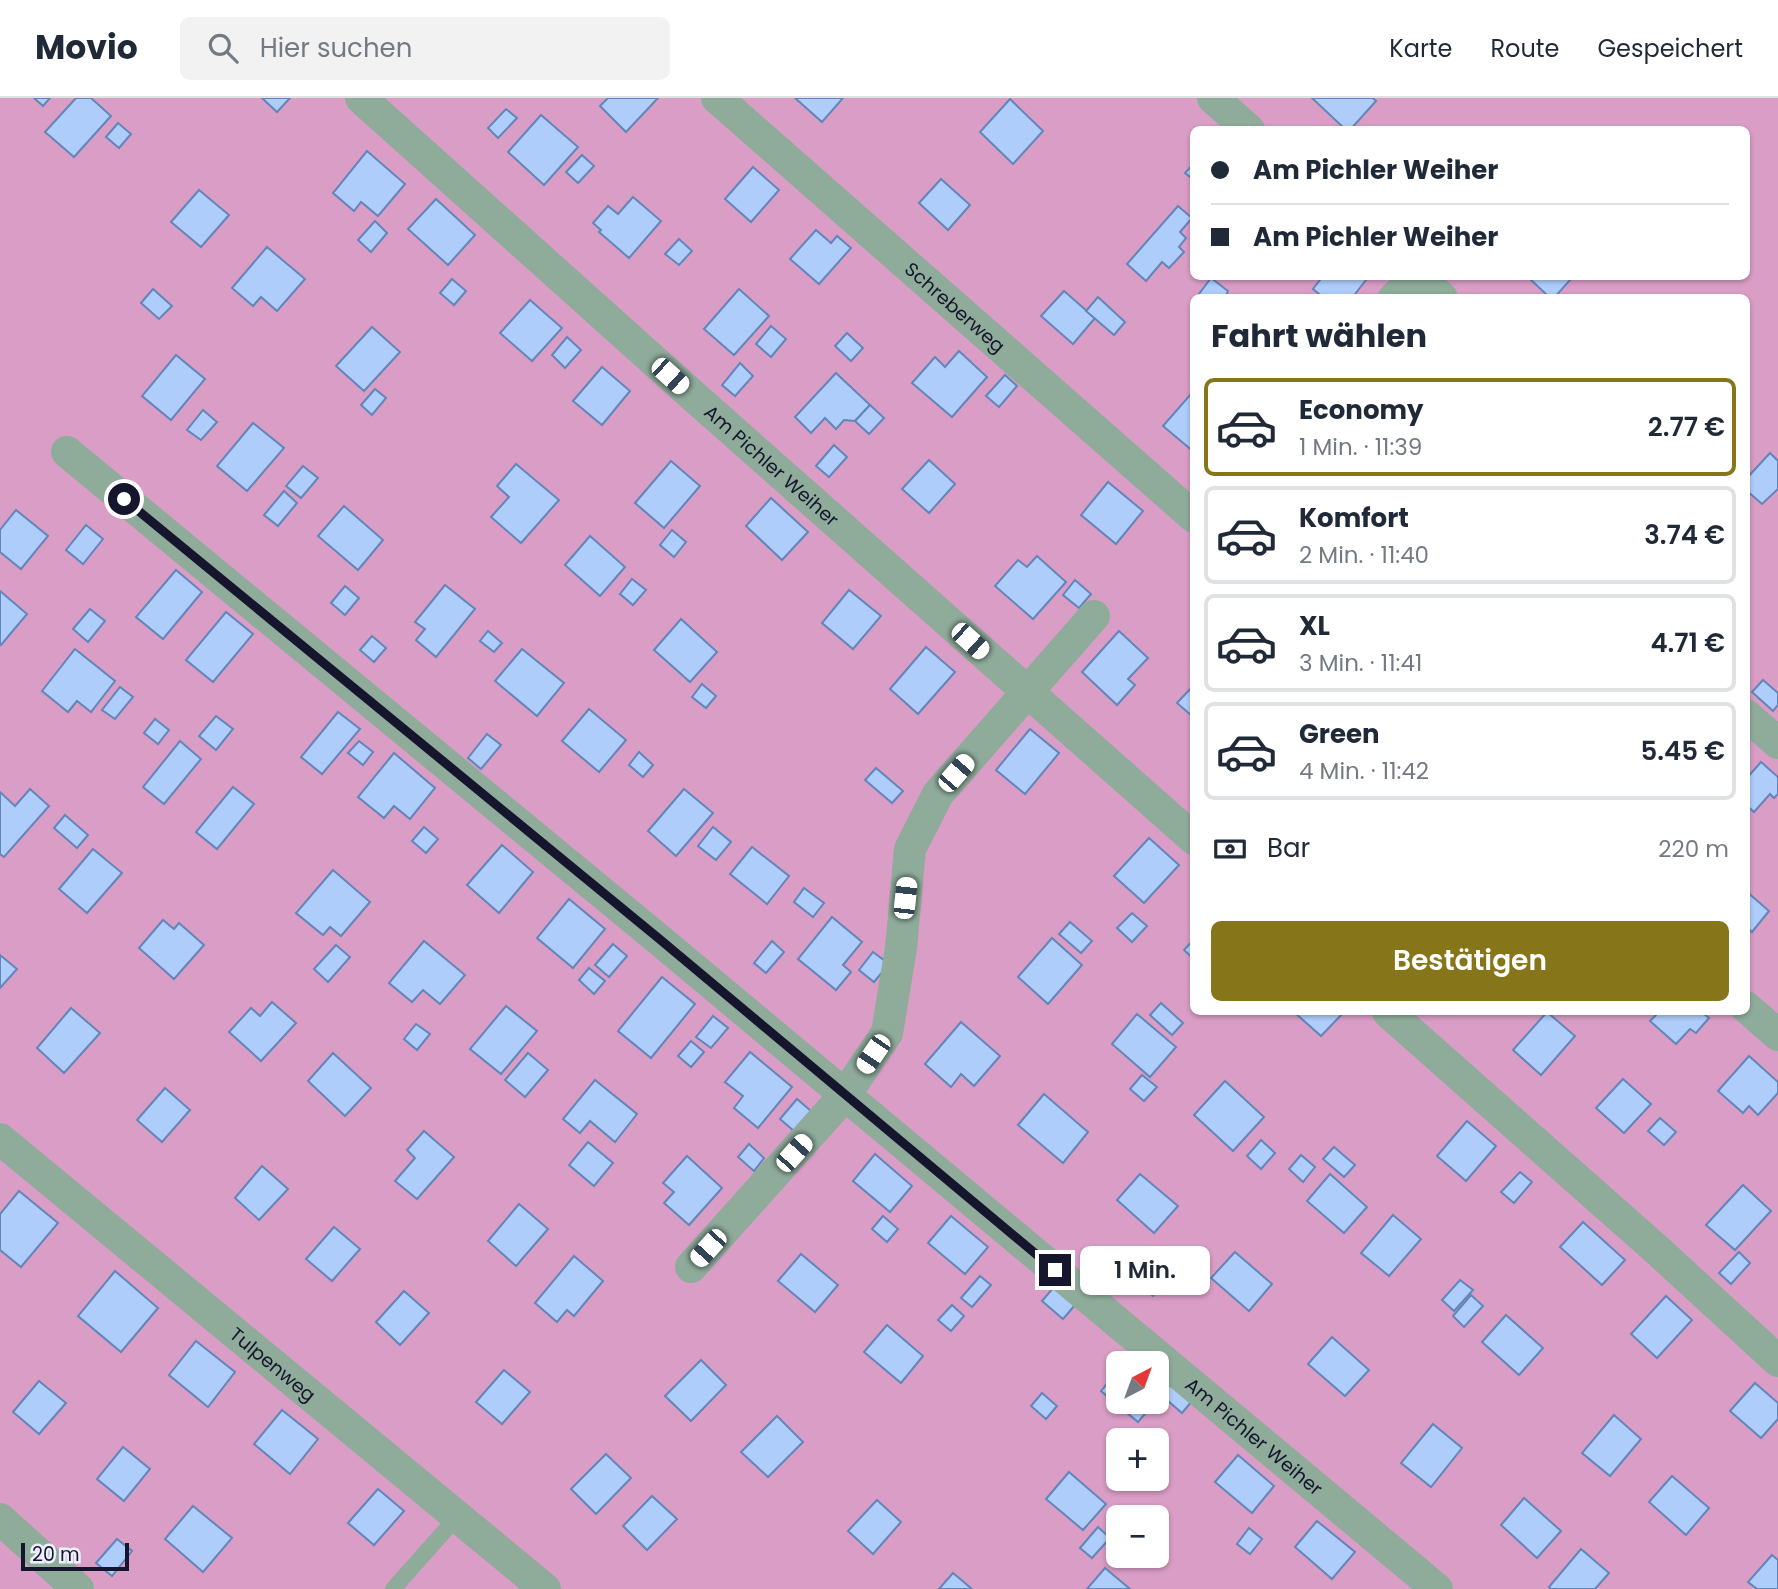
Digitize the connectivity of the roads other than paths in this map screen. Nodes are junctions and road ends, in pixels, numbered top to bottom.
1 (361, 98) edge
2 (717, 98) edge
3 (1213, 98) edge
4 (1244, 126) edge
5 (1413, 280) edge
6 (1422, 280) edge
7 (1398, 294) edge
8 (1437, 294) edge
9 (67, 452) dead end
10 (1190, 509) edge
11 (1094, 616) dead end
12 (1027, 692) junction
13 (1750, 718) edge
14 (1778, 743) edge
15 (1190, 835) edge
16 (1750, 1010) edge
17 (1391, 1015) edge
18 (1778, 1035) edge
19 (845, 1096) junction
20 (0, 1139) edge
21 (691, 1267) dead end
22 (1778, 1361) edge
23 (457, 1517) junction
24 (0, 1519) edge
25 (78, 1589) edge
26 (393, 1589) edge
27 (545, 1589) edge
28 (1437, 1589) edge

1 - 12 street, Am Pichler Weiher
2 - 10 street, Schreberweg
3 - 4 street
5 - 7 street
6 - 8 street
9 - 19 street, Am Pichler Weiher
11 - 12 street
12 - 15 street, Am Pichler Weiher
12 - 19 street
13 - 14 street
16 - 18 street
17 - 22 street
19 - 21 street
19 - 28 street, Am Pichler Weiher
20 - 23 street, Tulpenweg
23 - 26 lane
23 - 27 street, Tulpenweg
24 - 25 street

